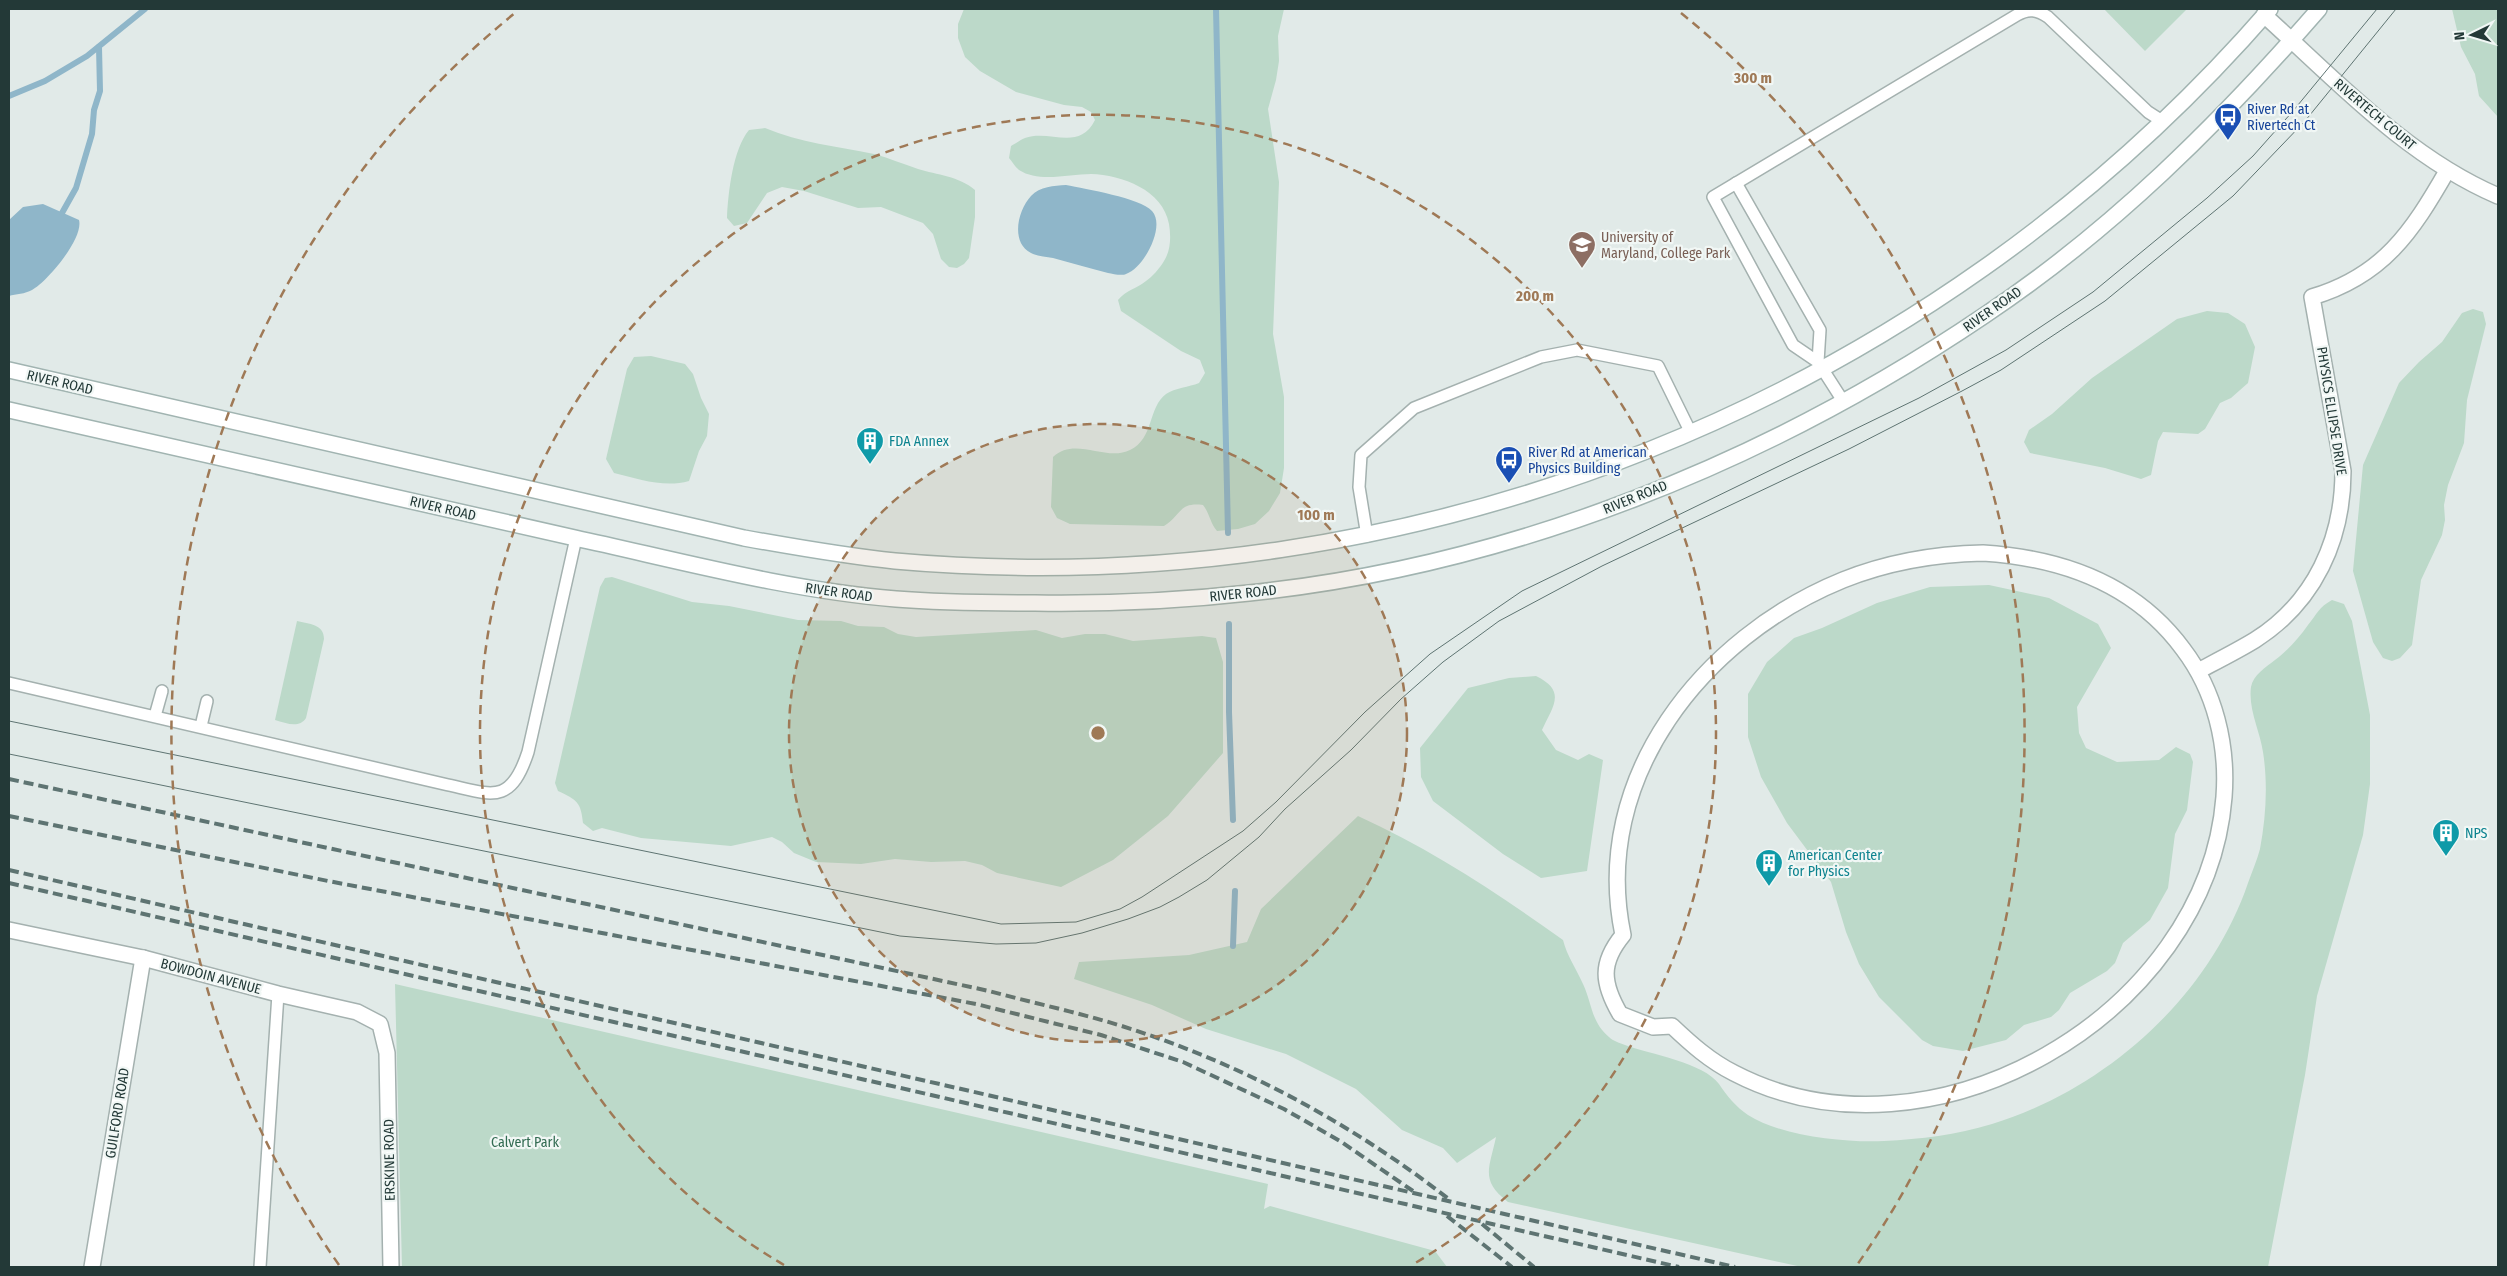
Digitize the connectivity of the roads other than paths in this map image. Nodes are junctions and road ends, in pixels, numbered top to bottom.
1 (2319, 9) edge
2 (2267, 12) edge
3 (2291, 40) junction
4 (2162, 121) junction
5 (2447, 171) junction
6 (1736, 183) junction
7 (2498, 196) edge
8 (1821, 365) junction
9 (9, 370) edge
10 (1843, 401) junction
11 (9, 410) edge
12 (1691, 432) junction
13 (1367, 536) junction
14 (576, 538) junction
15 (2198, 671) junction
16 (9, 683) edge
17 (162, 691) dead end
18 (207, 700) dead end
19 (155, 716) junction
20 (201, 726) junction
21 (9, 930) edge
22 (143, 958) junction
23 (278, 994) junction
24 (387, 1053) joint
25 (92, 1267) edge
26 (260, 1267) edge
27 (392, 1267) edge

1 - 3 street, RIVER ROAD
2 - 3 street, RIVERTECH COURT
2 - 4 street, RIVER ROAD
3 - 5 street, RIVERTECH COURT
3 - 10 street, RIVER ROAD
4 - 6 lane
4 - 8 street, RIVER ROAD
5 - 7 street, RIVERTECH COURT
5 - 15 street, PHYSICS ELLIPSE DRIVE
6 - 8 lane
6 - 8 lane
8 - 10 lane
8 - 12 street, RIVER ROAD
9 - 13 street, RIVER ROAD
10 - 14 street, RIVER ROAD
11 - 14 street, RIVER ROAD
12 - 13 street, RIVER ROAD
12 - 13 lane
14 - 20 lane
15 - 15 street
16 - 19 lane
17 - 19 lane
18 - 20 lane
19 - 20 lane
21 - 22 street, BOWDOIN AVENUE
22 - 23 street, BOWDOIN AVENUE
22 - 25 street, GUILFORD ROAD
23 - 24 street, BOWDOIN AVENUE
23 - 26 lane
24 - 27 street, ERSKINE ROAD

